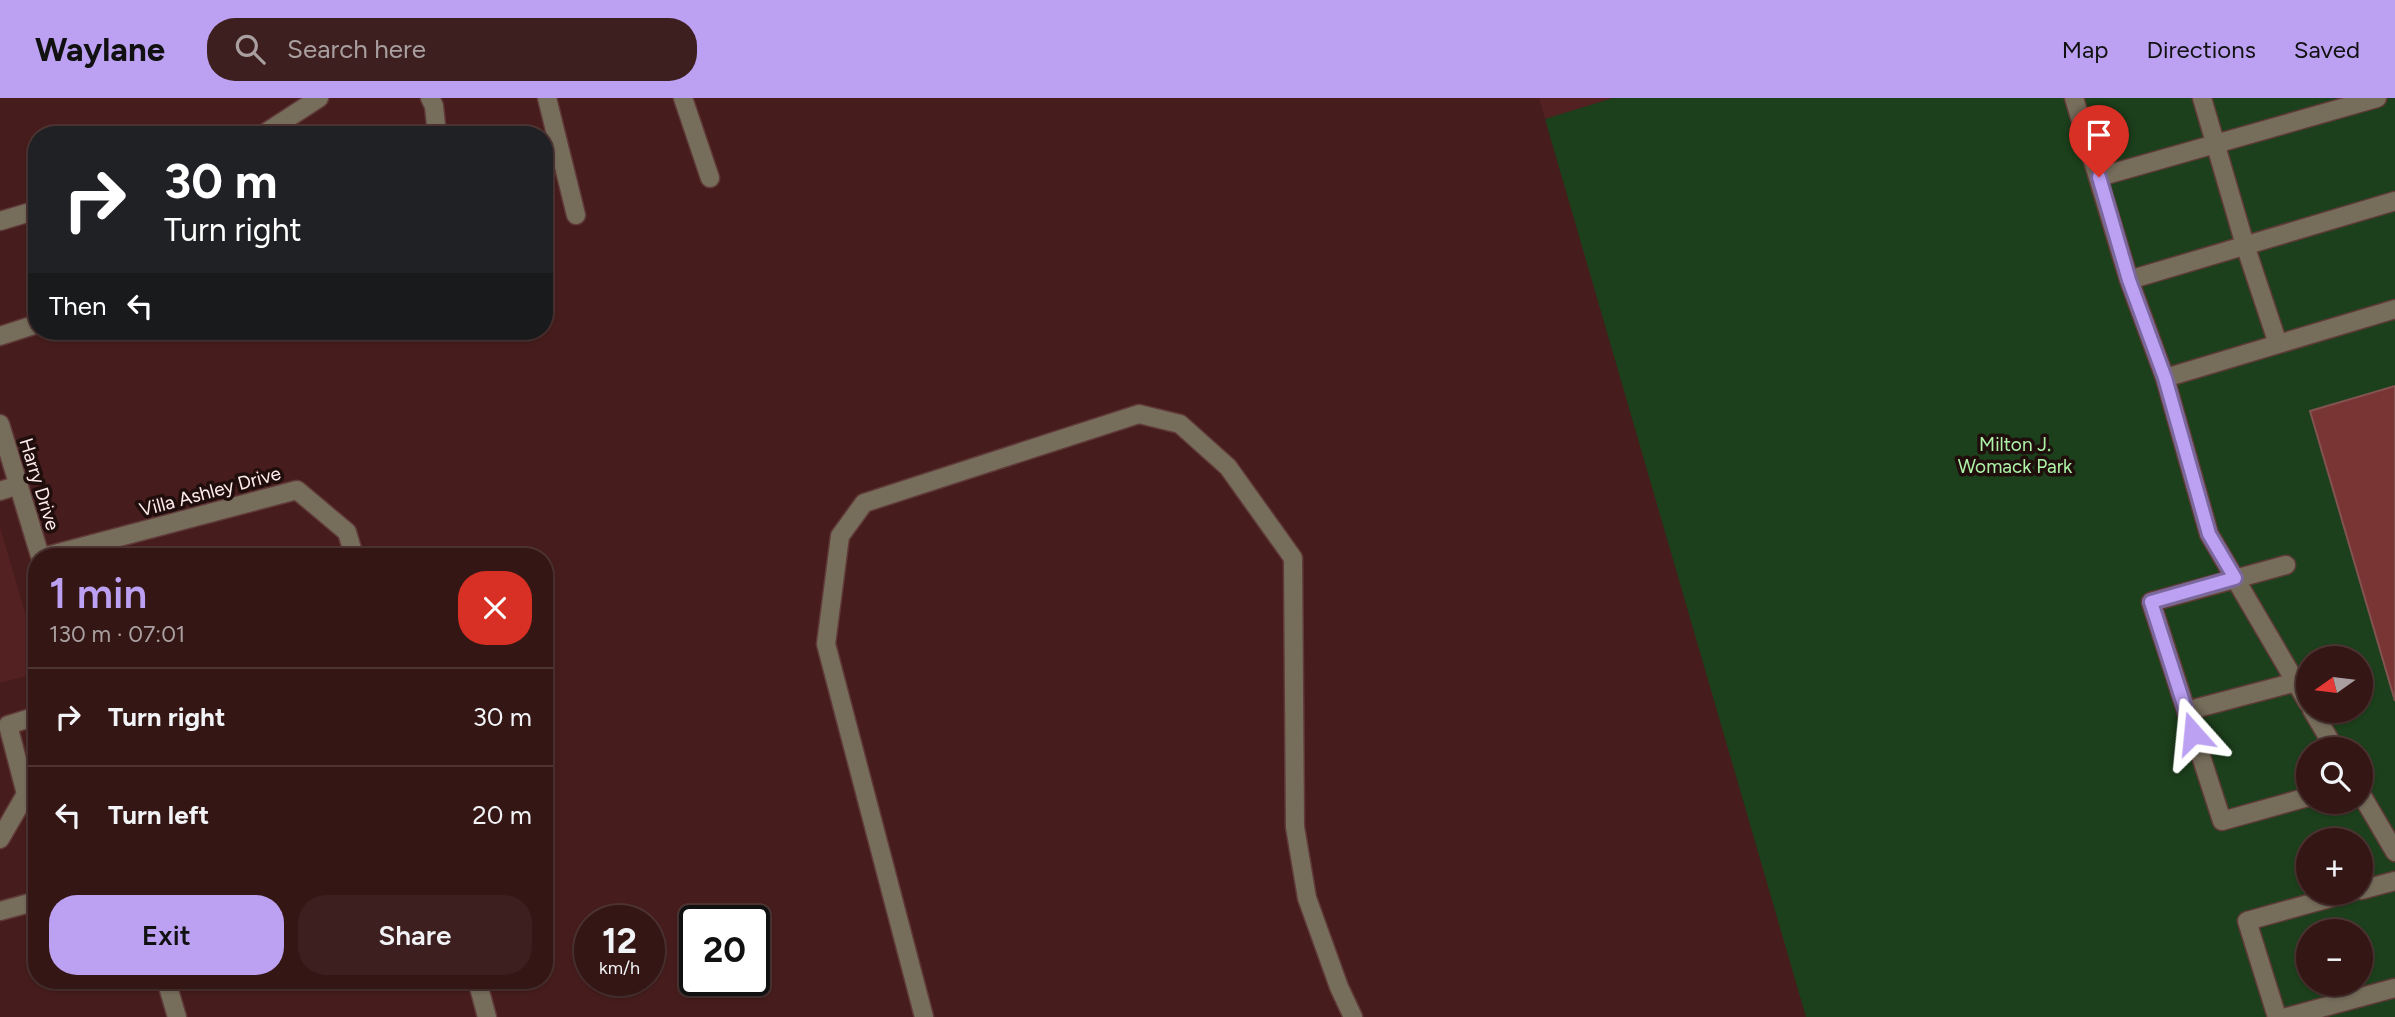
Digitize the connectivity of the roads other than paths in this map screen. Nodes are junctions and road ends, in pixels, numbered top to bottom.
1 (319, 98) edge
2 (430, 98) edge
3 (547, 98) edge
4 (683, 98) edge
5 (2074, 98) edge
6 (2202, 98) edge
7 (2377, 98) edge
8 (276, 126) edge
9 (436, 126) edge
10 (2216, 144) junction
11 (2099, 177) junction
12 (710, 178) dead end
13 (2395, 201) edge
14 (28, 213) edge
15 (576, 215) dead end
16 (0, 221) edge
17 (2245, 246) junction
18 (2129, 280) junction
19 (2395, 309) edge
20 (28, 327) edge
21 (0, 336) edge
22 (2278, 344) junction
23 (2165, 378) junction
24 (0, 424) edge
25 (19, 485) junction
26 (0, 491) edge
27 (38, 548) edge
28 (77, 548) edge
29 (352, 548) edge
30 (2286, 565) dead end
31 (2235, 578) junction
32 (2296, 682) joint
33 (2186, 711) junction
34 (28, 719) edge
35 (28, 782) edge
36 (28, 799) edge
37 (2296, 800) edge
38 (2373, 814) edge
39 (0, 839) edge
40 (2395, 852) edge
41 (2395, 881) edge
42 (2373, 887) edge
43 (28, 902) edge
44 (2305, 905) edge
45 (1, 907) edge
46 (2395, 988) edge
47 (169, 989) edge
48 (479, 989) edge
49 (177, 1017) edge
50 (487, 1017) edge
51 (924, 1017) edge
52 (1353, 1017) edge
53 (2277, 1017) edge
54 (2287, 1017) edge

1 - 8 street
2 - 9 street
3 - 15 street
4 - 12 street
5 - 11 street
6 - 10 street
7 - 10 street
10 - 11 street
10 - 17 street
11 - 18 street
13 - 17 street
14 - 16 street
17 - 18 street
17 - 22 street
18 - 23 street
19 - 22 street
20 - 21 street
22 - 23 street
23 - 31 street
24 - 25 street, Harry Drive
25 - 26 street
25 - 27 street, Harry Drive
28 - 29 street, Villa Ashley Drive
30 - 31 street
31 - 32 street
31 - 33 street
32 - 33 street
33 - 37 street
34 - 35 street
36 - 39 street
38 - 40 street
41 - 42 street
43 - 45 street
44 - 53 street
46 - 54 street
47 - 49 street
48 - 50 street
51 - 52 street

